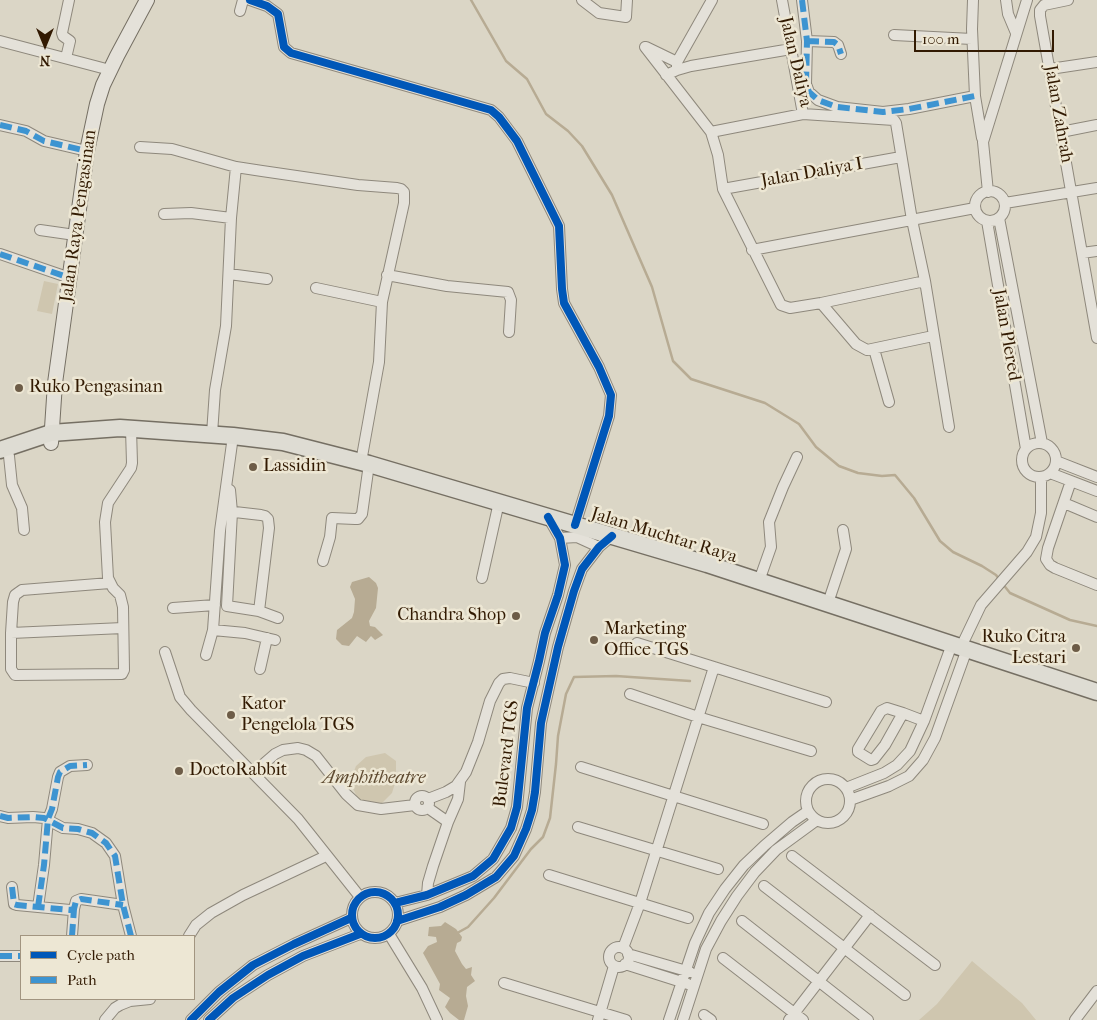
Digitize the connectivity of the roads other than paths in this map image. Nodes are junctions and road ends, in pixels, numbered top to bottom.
1 (69, 0) edge
2 (147, 0) edge
3 (242, 0) edge
4 (250, 0) edge
5 (582, 0) edge
6 (627, 0) edge
7 (712, 0) edge
8 (782, 0) edge
9 (802, 0) edge
10 (973, 0) edge
11 (1006, 0) edge
12 (1027, 0) edge
13 (1068, 0) edge
14 (240, 11) dead end
15 (1016, 33) junction
16 (894, 35) dead end
17 (972, 39) junction
18 (0, 41) edge
19 (807, 41) junction
20 (791, 49) junction
21 (841, 54) dead end
22 (66, 58) junction
23 (1097, 62) edge
24 (677, 66) junction
25 (1050, 69) junction
26 (110, 70) junction
27 (666, 75) junction
28 (975, 96) junction
29 (803, 114) junction
30 (0, 125) edge
31 (1097, 125) edge
32 (711, 132) junction
33 (1062, 132) junction
34 (983, 142) junction
35 (140, 147) dead end
36 (87, 150) junction
37 (901, 157) junction
38 (236, 167) junction
39 (1097, 188) edge
40 (723, 189) junction
41 (988, 192) junction
42 (1071, 193) junction
43 (1005, 204) junction
44 (976, 208) junction
45 (164, 214) dead end
46 (231, 218) junction
47 (1000, 218) junction
48 (912, 220) junction
49 (987, 221) junction
50 (40, 230) dead end
51 (75, 236) junction
52 (752, 250) junction
53 (1097, 251) edge
54 (1082, 253) junction
55 (0, 254) edge
56 (229, 274) junction
57 (387, 275) junction
58 (70, 278) junction
59 (267, 279) dead end
60 (924, 281) junction
61 (316, 288) dead end
62 (382, 302) junction
63 (821, 303) junction
64 (1094, 304) edge
65 (509, 332) dead end
66 (1020, 333) junction
67 (933, 336) junction
68 (1006, 336) junction
69 (1097, 338) edge
70 (874, 349) junction
71 (889, 402) dead end
72 (950, 427) dead end
73 (128, 429) junction
74 (212, 434) junction
75 (233, 436) junction
76 (51, 438) junction
77 (1042, 443) junction
78 (1026, 449) junction
79 (3, 455) edge
80 (797, 457) dead end
81 (1056, 461) junction
82 (365, 463) junction
83 (1045, 475) junction
84 (1097, 477) edge
85 (1071, 481) junction
86 (1097, 491) edge
87 (500, 502) junction
88 (1064, 503) junction
89 (227, 511) junction
90 (548, 517) junction
91 (1097, 517) edge
92 (575, 525) junction
93 (24, 530) dead end
94 (843, 530) dead end
95 (612, 536) junction
96 (560, 538) junction
97 (598, 547) junction
98 (323, 561) dead end
99 (565, 565) junction
100 (582, 569) junction
101 (482, 578) dead end
102 (759, 581) junction
103 (110, 583) junction
104 (1097, 585) edge
105 (828, 603) junction
106 (215, 605) junction
107 (173, 608) dead end
108 (554, 608) junction
109 (259, 611) junction
110 (567, 614) junction
111 (278, 618) dead end
112 (123, 628) junction
113 (213, 630) junction
114 (11, 633) junction
115 (542, 643) junction
116 (637, 643) dead end
117 (558, 647) junction
118 (960, 647) junction
119 (165, 652) dead end
120 (206, 655) dead end
121 (714, 667) junction
122 (260, 669) dead end
123 (534, 683) junction
124 (1097, 692) edge
125 (630, 694) dead end
126 (826, 702) dead end
127 (903, 713) junction
128 (698, 717) junction
129 (924, 721) junction
130 (810, 751) dead end
131 (87, 765) dead end
132 (581, 767) dead end
133 (253, 773) junction
134 (460, 782) junction
135 (846, 788) junction
136 (673, 796) junction
137 (850, 800) junction
138 (428, 804) junction
139 (808, 811) junction
140 (0, 816) edge
141 (48, 819) junction
142 (817, 820) junction
143 (448, 822) junction
144 (763, 824) dead end
145 (578, 827) dead end
146 (656, 850) junction
147 (326, 856) junction
148 (792, 856) dead end
149 (718, 869) dead end
150 (549, 875) dead end
151 (764, 886) dead end
152 (12, 887) dead end
153 (427, 895) junction
154 (360, 897) junction
155 (395, 903) junction
156 (640, 903) junction
157 (123, 905) junction
158 (38, 907) junction
159 (74, 909) junction
160 (870, 915) junction
161 (351, 918) junction
162 (688, 918) dead end
163 (397, 921) junction
164 (742, 921) dead end
165 (360, 934) junction
166 (390, 934) junction
167 (72, 935) edge
168 (131, 935) edge
169 (190, 935) edge
170 (844, 948) junction
171 (626, 951) junction
172 (0, 956) edge
173 (20, 956) edge
174 (723, 958) dead end
175 (625, 964) junction
176 (935, 965) dead end
177 (614, 966) junction
178 (685, 970) junction
179 (698, 974) junction
180 (681, 981) junction
181 (819, 981) junction
182 (504, 983) dead end
183 (693, 986) junction
184 (1097, 990) edge
185 (905, 995) dead end
186 (140, 1000) edge
187 (599, 1016) edge
188 (796, 1018) edge
189 (106, 1020) edge
190 (191, 1020) edge
191 (209, 1020) edge
192 (438, 1020) edge
193 (626, 1020) edge
194 (670, 1020) edge
195 (683, 1020) edge
196 (868, 1020) edge
197 (1075, 1020) edge

1 - 22 street
2 - 26 main road, Jalan Raya Pengasinan
3 - 14 street
4 - 92 street
5 - 6 street
7 - 24 street
8 - 20 street, Jalan Daliya
9 - 19 street
10 - 17 street
11 - 15 street
12 - 15 street
13 - 25 street, Jalan Zahrah
15 - 34 street
16 - 17 street
17 - 28 street
18 - 22 street
19 - 21 street
19 - 28 street
20 - 24 street
20 - 29 street, Jalan Daliya
22 - 26 street
23 - 25 street
24 - 27 street
24 - 27 street
25 - 33 street, Jalan Zahrah
26 - 36 main road, Jalan Raya Pengasinan
27 - 32 street
28 - 34 street
29 - 32 street
29 - 37 street, Jalan Daliya
30 - 36 street
31 - 33 street
32 - 40 street
33 - 42 street, Jalan Zahrah
34 - 41 street
35 - 38 street
36 - 51 main road, Jalan Raya Pengasinan
37 - 40 street, Jalan Daliya I
37 - 48 street, Jalan Daliya
38 - 46 street
38 - 57 street
39 - 42 street
40 - 52 street
41 - 43 street
41 - 44 street
42 - 43 street
42 - 54 street, Jalan Zahrah
43 - 47 street
44 - 48 street
44 - 49 street
45 - 46 street
46 - 56 street
47 - 49 street
47 - 66 street
48 - 52 street
48 - 60 street, Jalan Daliya
49 - 68 street, Jalan Plered
50 - 51 street
51 - 58 main road, Jalan Raya Pengasinan
52 - 63 street
53 - 54 street
54 - 64 street, Jalan Zahrah
55 - 58 street
56 - 59 street
56 - 74 street
57 - 62 street
57 - 65 street
58 - 76 main road, Jalan Raya Pengasinan
60 - 63 street
60 - 67 street, Jalan Daliya
61 - 62 street
62 - 82 street
63 - 70 street
64 - 69 street, Jalan Zahrah
66 - 68 street
66 - 77 street
67 - 70 street
67 - 72 street, Jalan Daliya
68 - 78 street, Jalan Plered
70 - 71 street
73 - 74 highway, Jalan Muchtar Raya
73 - 76 highway, Jalan Muchtar Raya
73 - 103 street
74 - 75 highway, Jalan Muchtar Raya
75 - 82 highway, Jalan Muchtar Raya
75 - 89 street
76 - 79 highway, Jalan Muchtar Raya
77 - 78 street
77 - 81 street
78 - 83 street
79 - 93 street
80 - 102 street
81 - 83 street
81 - 84 street
82 - 87 highway, Jalan Muchtar Raya
82 - 98 street
83 - 85 street
83 - 118 street
85 - 86 street
85 - 88 street
87 - 90 highway, Jalan Muchtar Raya
87 - 101 street
88 - 91 street
88 - 104 street
89 - 106 street
89 - 109 street
89 - 109 street
90 - 92 highway, Jalan Muchtar Raya
90 - 96 street, Bulevard TGS
92 - 95 highway, Jalan Muchtar Raya
94 - 105 street
95 - 97 street, Bulevard TGS
95 - 102 highway, Jalan Muchtar Raya
96 - 97 street
96 - 99 street, Bulevard TGS
97 - 100 street, Bulevard TGS
99 - 100 street
99 - 108 street, Bulevard TGS
100 - 110 street, Bulevard TGS
102 - 105 highway, Jalan Muchtar Raya
103 - 112 street
103 - 114 street
105 - 118 highway, Jalan Muchtar Raya
106 - 107 street
106 - 113 street
108 - 110 street
108 - 115 street, Bulevard TGS
109 - 111 street
110 - 117 street, Bulevard TGS
112 - 114 street
112 - 114 street
113 - 120 street
113 - 122 street
115 - 117 street
115 - 123 street, Bulevard TGS
116 - 121 street
117 - 163 street, Bulevard TGS
118 - 124 highway, Jalan Muchtar Raya
118 - 129 street
118 - 137 street
119 - 133 street
121 - 126 street
121 - 128 street
123 - 134 street
123 - 153 street, Bulevard TGS
125 - 128 street
127 - 127 street
127 - 129 street
128 - 130 street
128 - 136 street
129 - 135 street
131 - 141 street
132 - 136 street
133 - 138 street
133 - 147 street
134 - 138 street
134 - 143 street
135 - 137 street
135 - 139 street
136 - 144 street
136 - 146 street
137 - 142 street
138 - 143 street
139 - 142 street
139 - 178 street
140 - 141 street
141 - 157 street
141 - 158 street
142 - 179 street
143 - 153 street
145 - 146 street
146 - 149 street
146 - 156 street
147 - 154 street
147 - 169 street
148 - 160 street
150 - 156 street
151 - 170 street
152 - 158 street
153 - 155 street, Bulevard TGS
154 - 155 street
154 - 161 street
155 - 163 street
156 - 162 street
156 - 171 street
157 - 159 street
157 - 168 street
158 - 159 street
159 - 167 street
160 - 170 street
160 - 176 street
161 - 165 street
161 - 190 street
163 - 166 street
164 - 181 street
165 - 166 street
165 - 191 street
166 - 192 street
170 - 181 street
170 - 185 street
171 - 175 street
171 - 177 street
171 - 178 street
172 - 173 street
174 - 188 street
175 - 177 street
175 - 180 street
177 - 187 street
178 - 179 street
178 - 180 street
179 - 183 street
180 - 183 street
180 - 194 street
181 - 188 street
181 - 196 street
182 - 187 street
183 - 195 street
184 - 197 street
186 - 189 street
187 - 193 street

